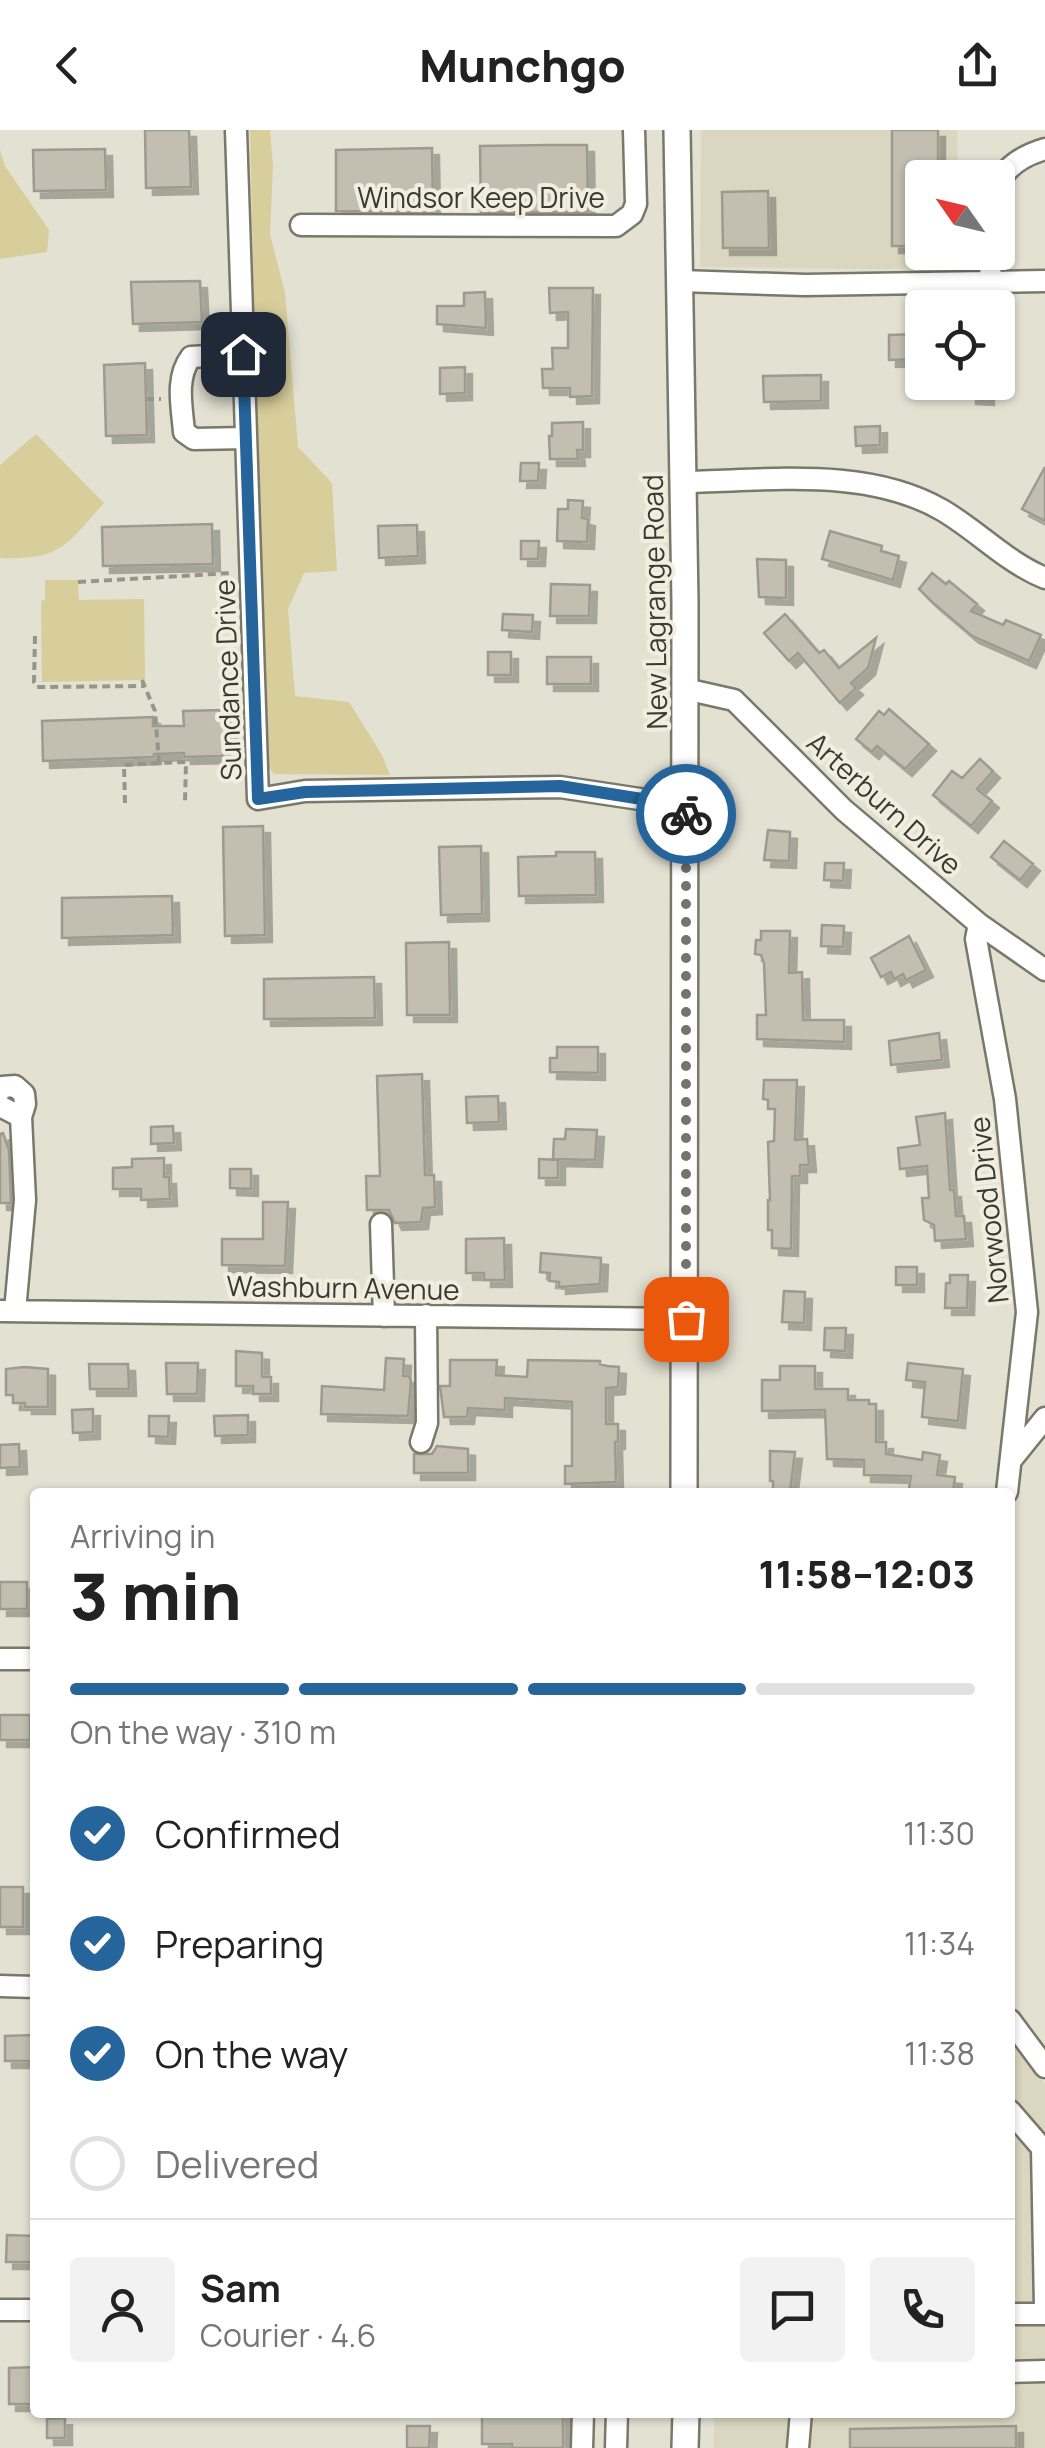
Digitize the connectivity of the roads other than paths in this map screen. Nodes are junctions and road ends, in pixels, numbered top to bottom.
1 (236, 130) edge
2 (634, 130) edge
3 (677, 130) edge
4 (1045, 150) edge
5 (1015, 164) edge
6 (301, 225) dead end
7 (990, 270) edge
8 (680, 281) junction
9 (990, 282) junction
10 (1045, 282) edge
11 (243, 354) junction
12 (246, 438) junction
13 (682, 482) junction
14 (1045, 578) edge
15 (685, 689) junction
16 (686, 806) junction
17 (979, 924) junction
18 (1045, 970) edge
19 (0, 1091) edge
20 (0, 1106) edge
21 (21, 1118) junction
22 (381, 1224) dead end
23 (8, 1311) edge
24 (1027, 1312) junction
25 (426, 1315) junction
26 (384, 1316) junction
27 (686, 1319) junction
28 (1045, 1324) edge
29 (1045, 1418) edge
30 (420, 1442) dead end
31 (1010, 1461) junction
32 (684, 1488) edge
33 (1007, 1488) edge
34 (0, 1659) edge
35 (30, 1659) edge
36 (0, 1986) edge
37 (30, 1987) edge
38 (1015, 2027) edge
39 (1045, 2067) edge
40 (1015, 2117) edge
41 (1045, 2306) edge
42 (0, 2310) edge
43 (30, 2310) edge
44 (1015, 2314) edge
45 (1045, 2314) edge
46 (1045, 2371) edge
47 (1015, 2372) edge
48 (583, 2418) edge
49 (616, 2418) edge
50 (686, 2418) edge
51 (800, 2418) edge
52 (582, 2448) edge
53 (616, 2448) edge
54 (686, 2448) edge
55 (798, 2448) edge

1 - 11 street, Sundance Drive
2 - 6 street, Windsor Keep Drive
3 - 8 main road, New Lagrange Road
4 - 5 street
7 - 9 street
8 - 9 street
8 - 13 main road, New Lagrange Road
9 - 10 street
11 - 12 street, Sundance Drive
11 - 12 street
12 - 16 street, Sundance Drive
13 - 14 street
13 - 15 main road, New Lagrange Road
15 - 16 main road, New Lagrange Road
15 - 17 street, Arterburn Drive
16 - 27 main road, New Lagrange Road
17 - 18 street, Arterburn Drive
17 - 24 street, Norwood Drive
19 - 21 street
20 - 21 street
21 - 23 street
22 - 26 street
23 - 26 street, Washburn Avenue
24 - 28 street
24 - 31 street, Norwood Drive
25 - 26 street, Washburn Avenue
25 - 27 street, Washburn Avenue
25 - 30 street
27 - 32 main road, New Lagrange Road
29 - 31 street
31 - 33 street, Norwood Drive
34 - 35 street
36 - 37 street
38 - 39 street
40 - 41 street
42 - 43 street
44 - 45 street
46 - 47 street
48 - 52 street
49 - 53 street
50 - 54 main road
51 - 55 street

